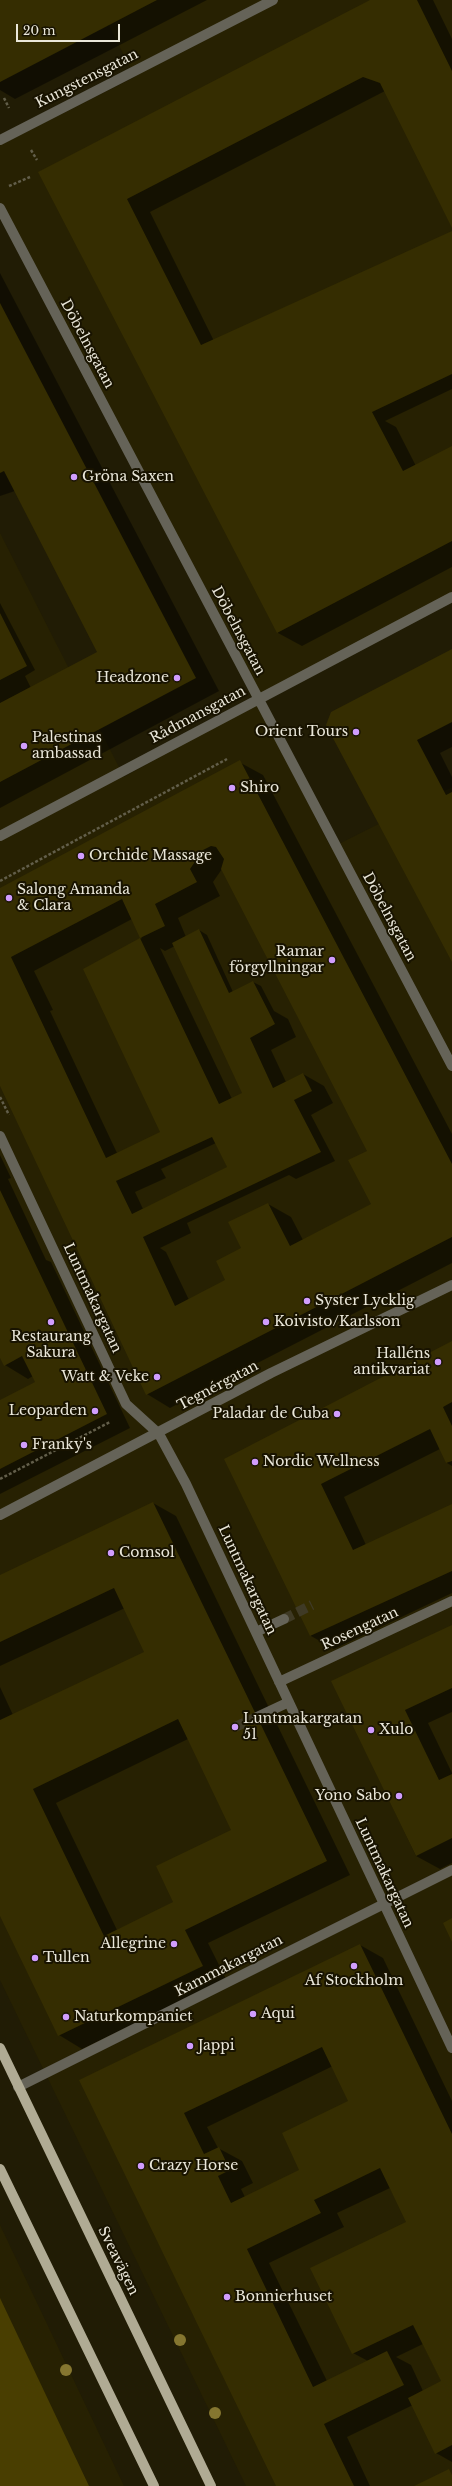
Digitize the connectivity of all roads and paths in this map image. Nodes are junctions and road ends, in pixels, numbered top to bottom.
1 (273, 0) edge
2 (0, 140) edge
3 (30, 177) dead end
4 (6, 188) dead end
5 (0, 208) edge
6 (452, 596) edge
7 (258, 699) junction
8 (227, 759) dead end
9 (0, 836) edge
10 (0, 882) edge
11 (452, 1066) edge
12 (0, 1136) edge
13 (452, 1285) edge
14 (116, 1419) dead end
15 (159, 1434) junction
16 (0, 1479) edge
17 (0, 1515) edge
18 (452, 1601) edge
19 (284, 1619) tunnel mouth
20 (256, 1632) junction
21 (279, 1682) junction
22 (288, 1702) junction
23 (257, 1717) tunnel mouth
24 (452, 1870) edge
25 (383, 1904) junction
26 (0, 2048) edge
27 (452, 2048) edge
28 (18, 2087) junction
29 (0, 2169) edge
30 (154, 2486) edge
31 (210, 2486) edge

1 - 2 street, Kungstensgatan
3 - 4 path
5 - 7 street, Döbelnsgatan
6 - 7 street, Rådmansgatan
7 - 9 street, Rådmansgatan
7 - 11 street, Döbelnsgatan
8 - 10 path
12 - 15 street, Luntmakargatan
13 - 15 street, Tegnérgatan
14 - 16 path
15 - 17 street, Tegnérgatan
15 - 20 street, Luntmakargatan
18 - 21 street, Rosengatan
19 - 20 street
20 - 21 street, Luntmakargatan
21 - 22 street, Luntmakargatan
22 - 23 street
22 - 25 street, Luntmakargatan
24 - 25 street, Kammakargatan
25 - 27 street, Luntmakargatan
25 - 28 street, Kammakargatan
26 - 28 main road, Sveavägen
28 - 31 main road, Sveavägen
29 - 30 main road

